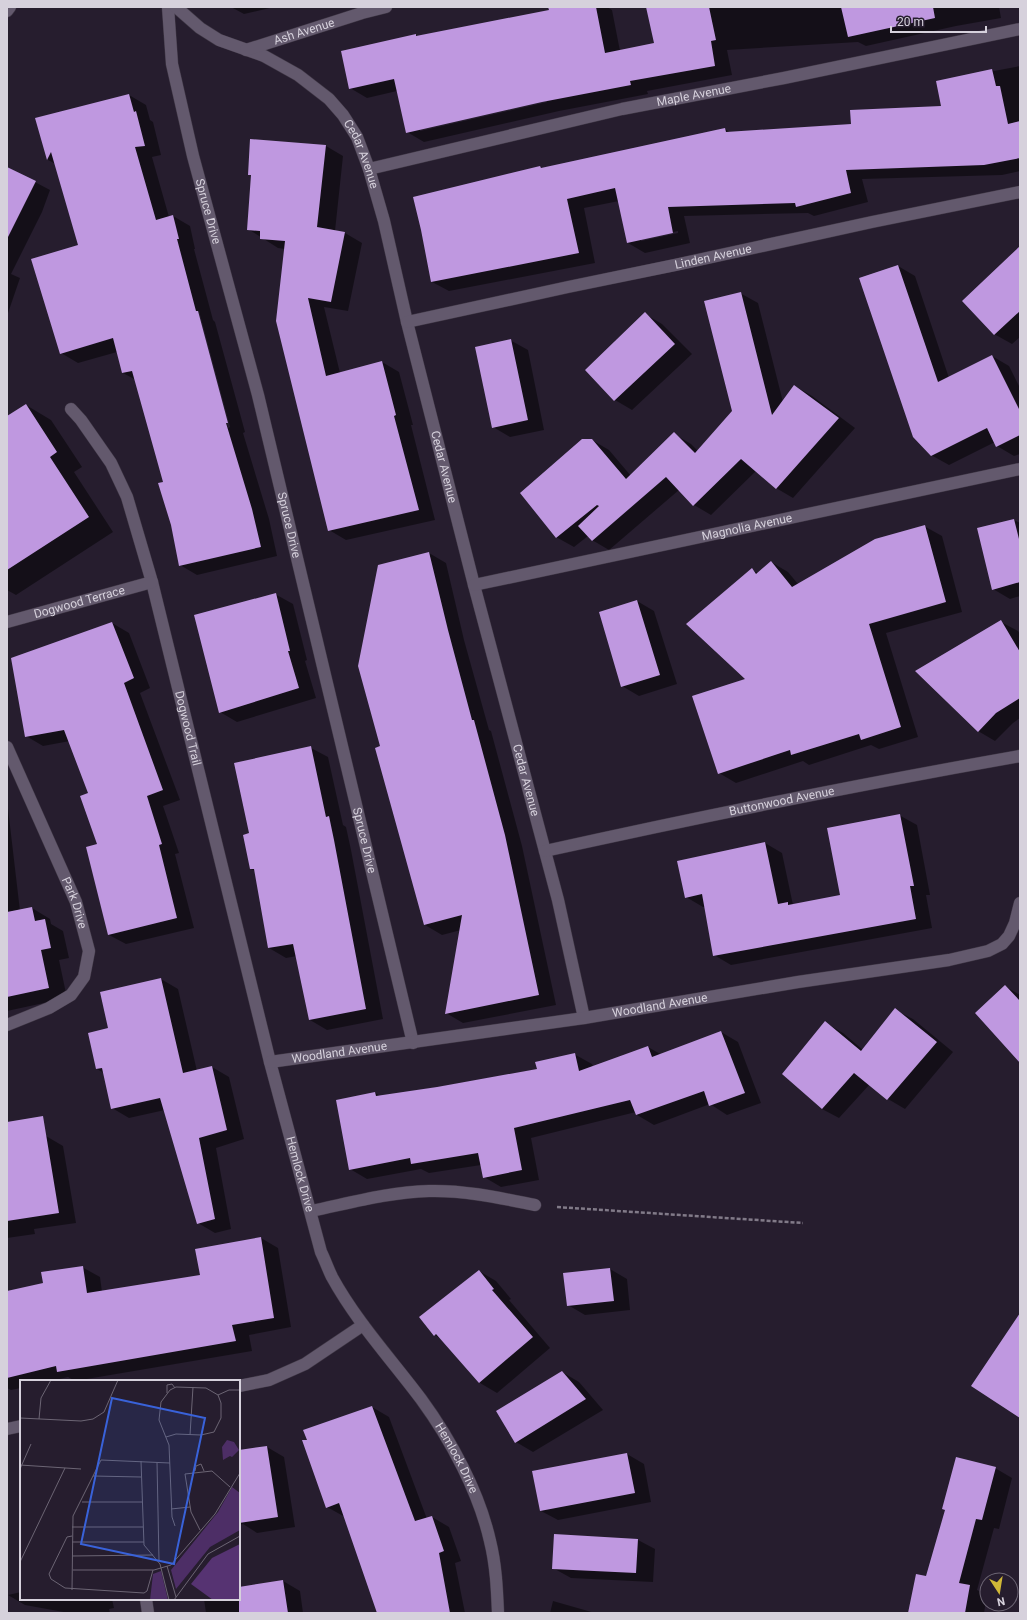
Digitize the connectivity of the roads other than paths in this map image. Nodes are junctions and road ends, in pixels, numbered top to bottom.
1 (10, 7) edge
2 (168, 7) edge
3 (176, 7) edge
4 (386, 7) edge
5 (7, 11) edge
6 (1020, 29) edge
7 (246, 50) junction
8 (369, 169) junction
9 (1020, 192) edge
10 (407, 322) junction
11 (71, 408) dead end
12 (1020, 469) edge
13 (152, 582) junction
14 (474, 585) junction
15 (7, 622) edge
16 (7, 747) edge
17 (1020, 756) edge
18 (545, 851) junction
19 (1020, 904) edge
20 (584, 1018) junction
21 (7, 1025) edge
22 (413, 1043) junction
23 (270, 1062) junction
24 (535, 1206) road end
25 (311, 1211) junction
26 (363, 1325) junction
27 (240, 1386) edge
28 (20, 1426) edge
29 (7, 1429) edge
30 (146, 1600) edge
31 (148, 1613) edge
32 (498, 1613) edge

1 - 5 street
2 - 22 street, Spruce Drive
3 - 7 street, Cedar Avenue
4 - 7 street, Ash Avenue
6 - 8 street, Maple Avenue
7 - 8 street, Cedar Avenue
8 - 10 street, Cedar Avenue
9 - 10 street, Linden Avenue
10 - 14 street, Cedar Avenue
11 - 13 street, Dogwood Trail
12 - 14 street, Magnolia Avenue
13 - 15 street, Dogwood Terrace
13 - 23 street, Dogwood Trail
14 - 18 street, Cedar Avenue
16 - 21 street, Park Drive
17 - 18 street, Buttonwood Avenue
18 - 20 street, Cedar Avenue
19 - 20 street, Woodland Avenue
20 - 22 street, Woodland Avenue
22 - 23 street, Woodland Avenue
23 - 25 street, Hemlock Drive
24 - 25 street
25 - 26 street, Hemlock Drive
26 - 27 street
26 - 32 street, Hemlock Drive
28 - 29 street
30 - 31 street

